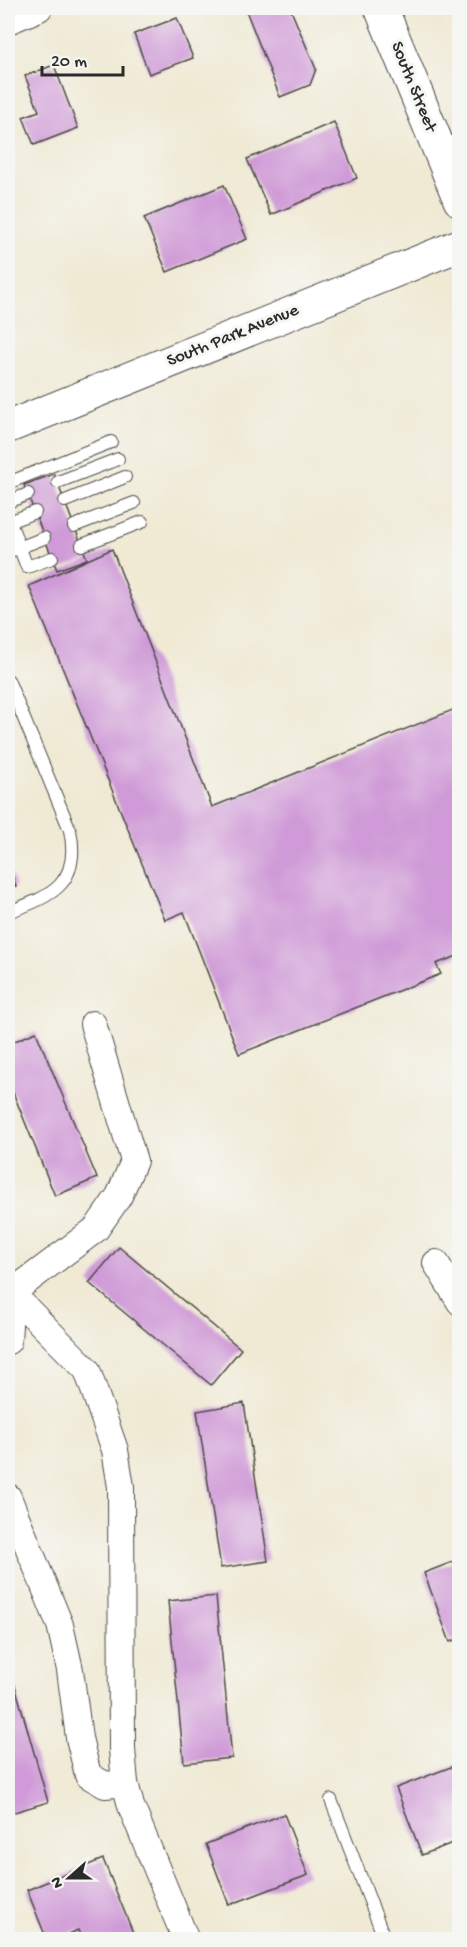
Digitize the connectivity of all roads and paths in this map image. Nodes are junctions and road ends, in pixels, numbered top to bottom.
1 (39, 8) edge
2 (381, 8) edge
3 (8, 21) edge
4 (459, 200) edge
5 (459, 245) edge
6 (8, 427) edge
7 (111, 442) dead end
8 (118, 459) dead end
9 (124, 477) dead end
10 (58, 482) dead end
11 (8, 483) edge
12 (28, 494) dead end
13 (65, 501) dead end
14 (8, 502) edge
15 (134, 503) dead end
16 (35, 512) dead end
17 (8, 520) edge
18 (142, 522) dead end
19 (74, 526) dead end
20 (44, 538) dead end
21 (82, 545) dead end
22 (14, 549) edge
23 (52, 558) dead end
24 (8, 680) edge
25 (8, 912) edge
26 (93, 1024) dead end
27 (436, 1263) dead end
28 (9, 1288) edge
29 (459, 1302) edge
30 (8, 1341) edge
31 (8, 1497) edge
32 (125, 1783) junction
33 (332, 1800) dead end
34 (186, 1940) edge
35 (385, 1940) edge

1 - 3 street
2 - 4 main road, South Street
5 - 6 street, South Park Avenue
7 - 11 lane
8 - 10 lane
9 - 13 lane
12 - 14 lane
15 - 19 lane
16 - 17 lane
17 - 22 lane
18 - 21 lane
20 - 22 lane
22 - 23 lane
24 - 25 lane
26 - 28 street
27 - 29 street
28 - 30 street
28 - 32 street
31 - 32 street
32 - 34 street
33 - 35 lane

